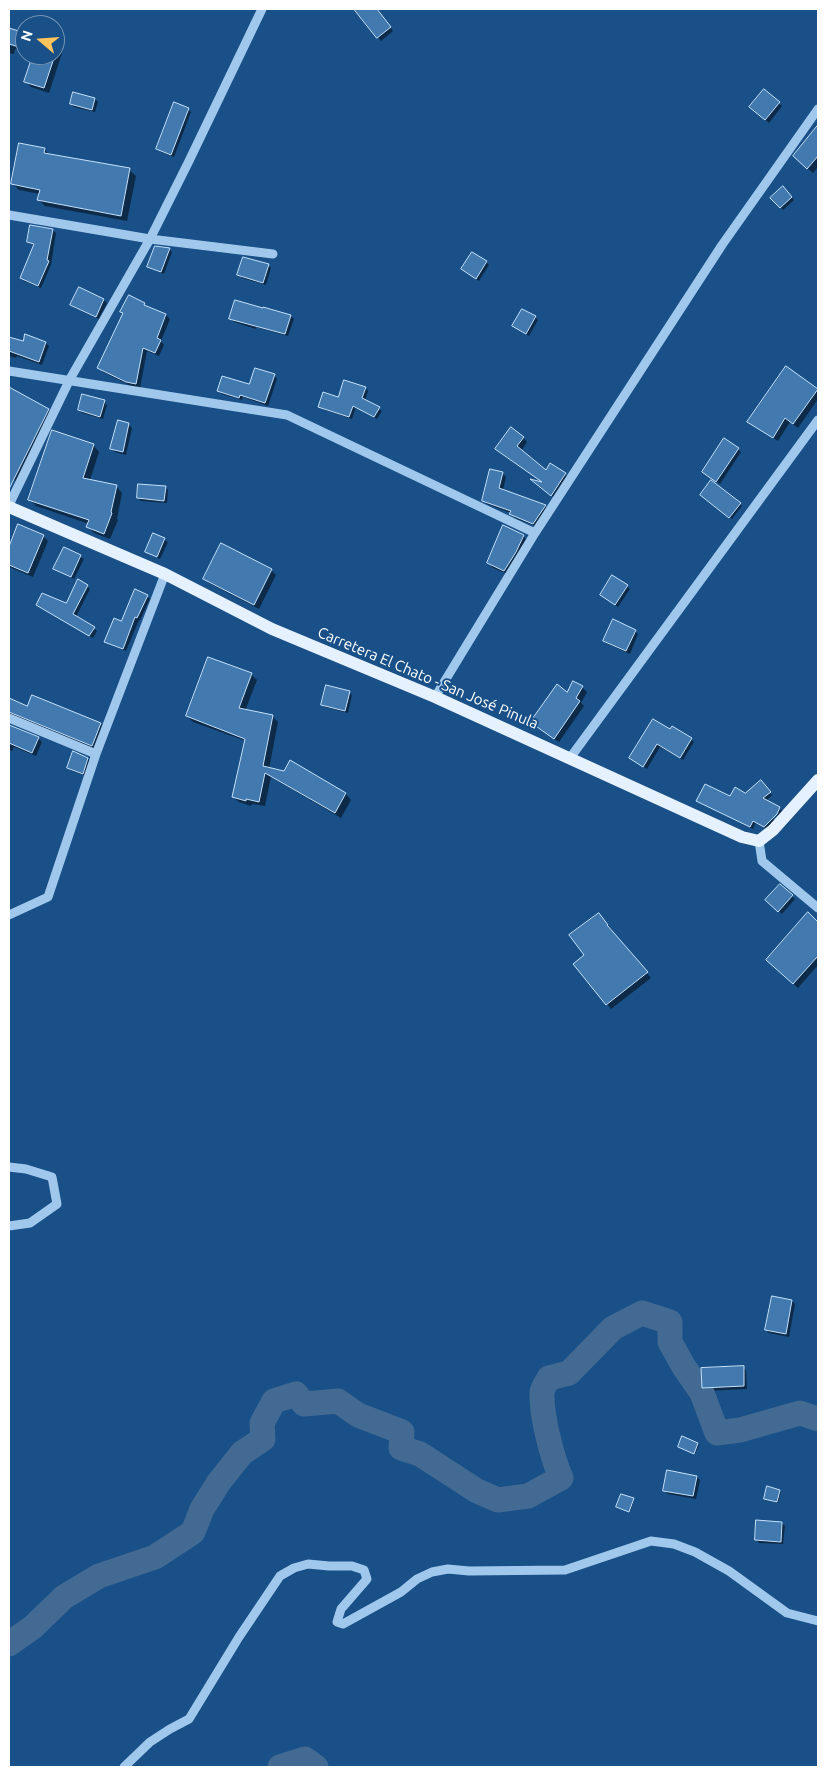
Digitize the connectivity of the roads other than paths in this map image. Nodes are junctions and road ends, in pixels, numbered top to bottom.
1 (262, 9) edge
2 (818, 108) edge
3 (9, 215) edge
4 (150, 239) junction
5 (273, 254) dead end
6 (9, 371) edge
7 (70, 380) junction
8 (818, 420) edge
9 (9, 506) edge
10 (535, 533) junction
11 (165, 574) junction
12 (435, 697) junction
13 (9, 718) edge
14 (96, 754) junction
15 (570, 758) junction
16 (818, 780) edge
17 (758, 840) junction
18 (818, 908) edge
19 (9, 915) edge
20 (9, 1167) edge
21 (9, 1226) edge
22 (818, 1621) edge
23 (124, 1767) edge

1 - 4 street
2 - 10 street
3 - 4 street
4 - 5 street
4 - 7 street
6 - 7 street
7 - 9 street
7 - 10 street
8 - 15 street
9 - 11 main road, Carretera El Chato - San José Pinula
10 - 12 street
11 - 12 main road, Carretera El Chato - San José Pinula
11 - 14 street
12 - 15 main road, Carretera El Chato - San José Pinula
13 - 14 street
14 - 19 street
15 - 17 main road, Carretera El Chato - San José Pinula
16 - 17 main road
17 - 18 street
20 - 21 street
22 - 23 street

